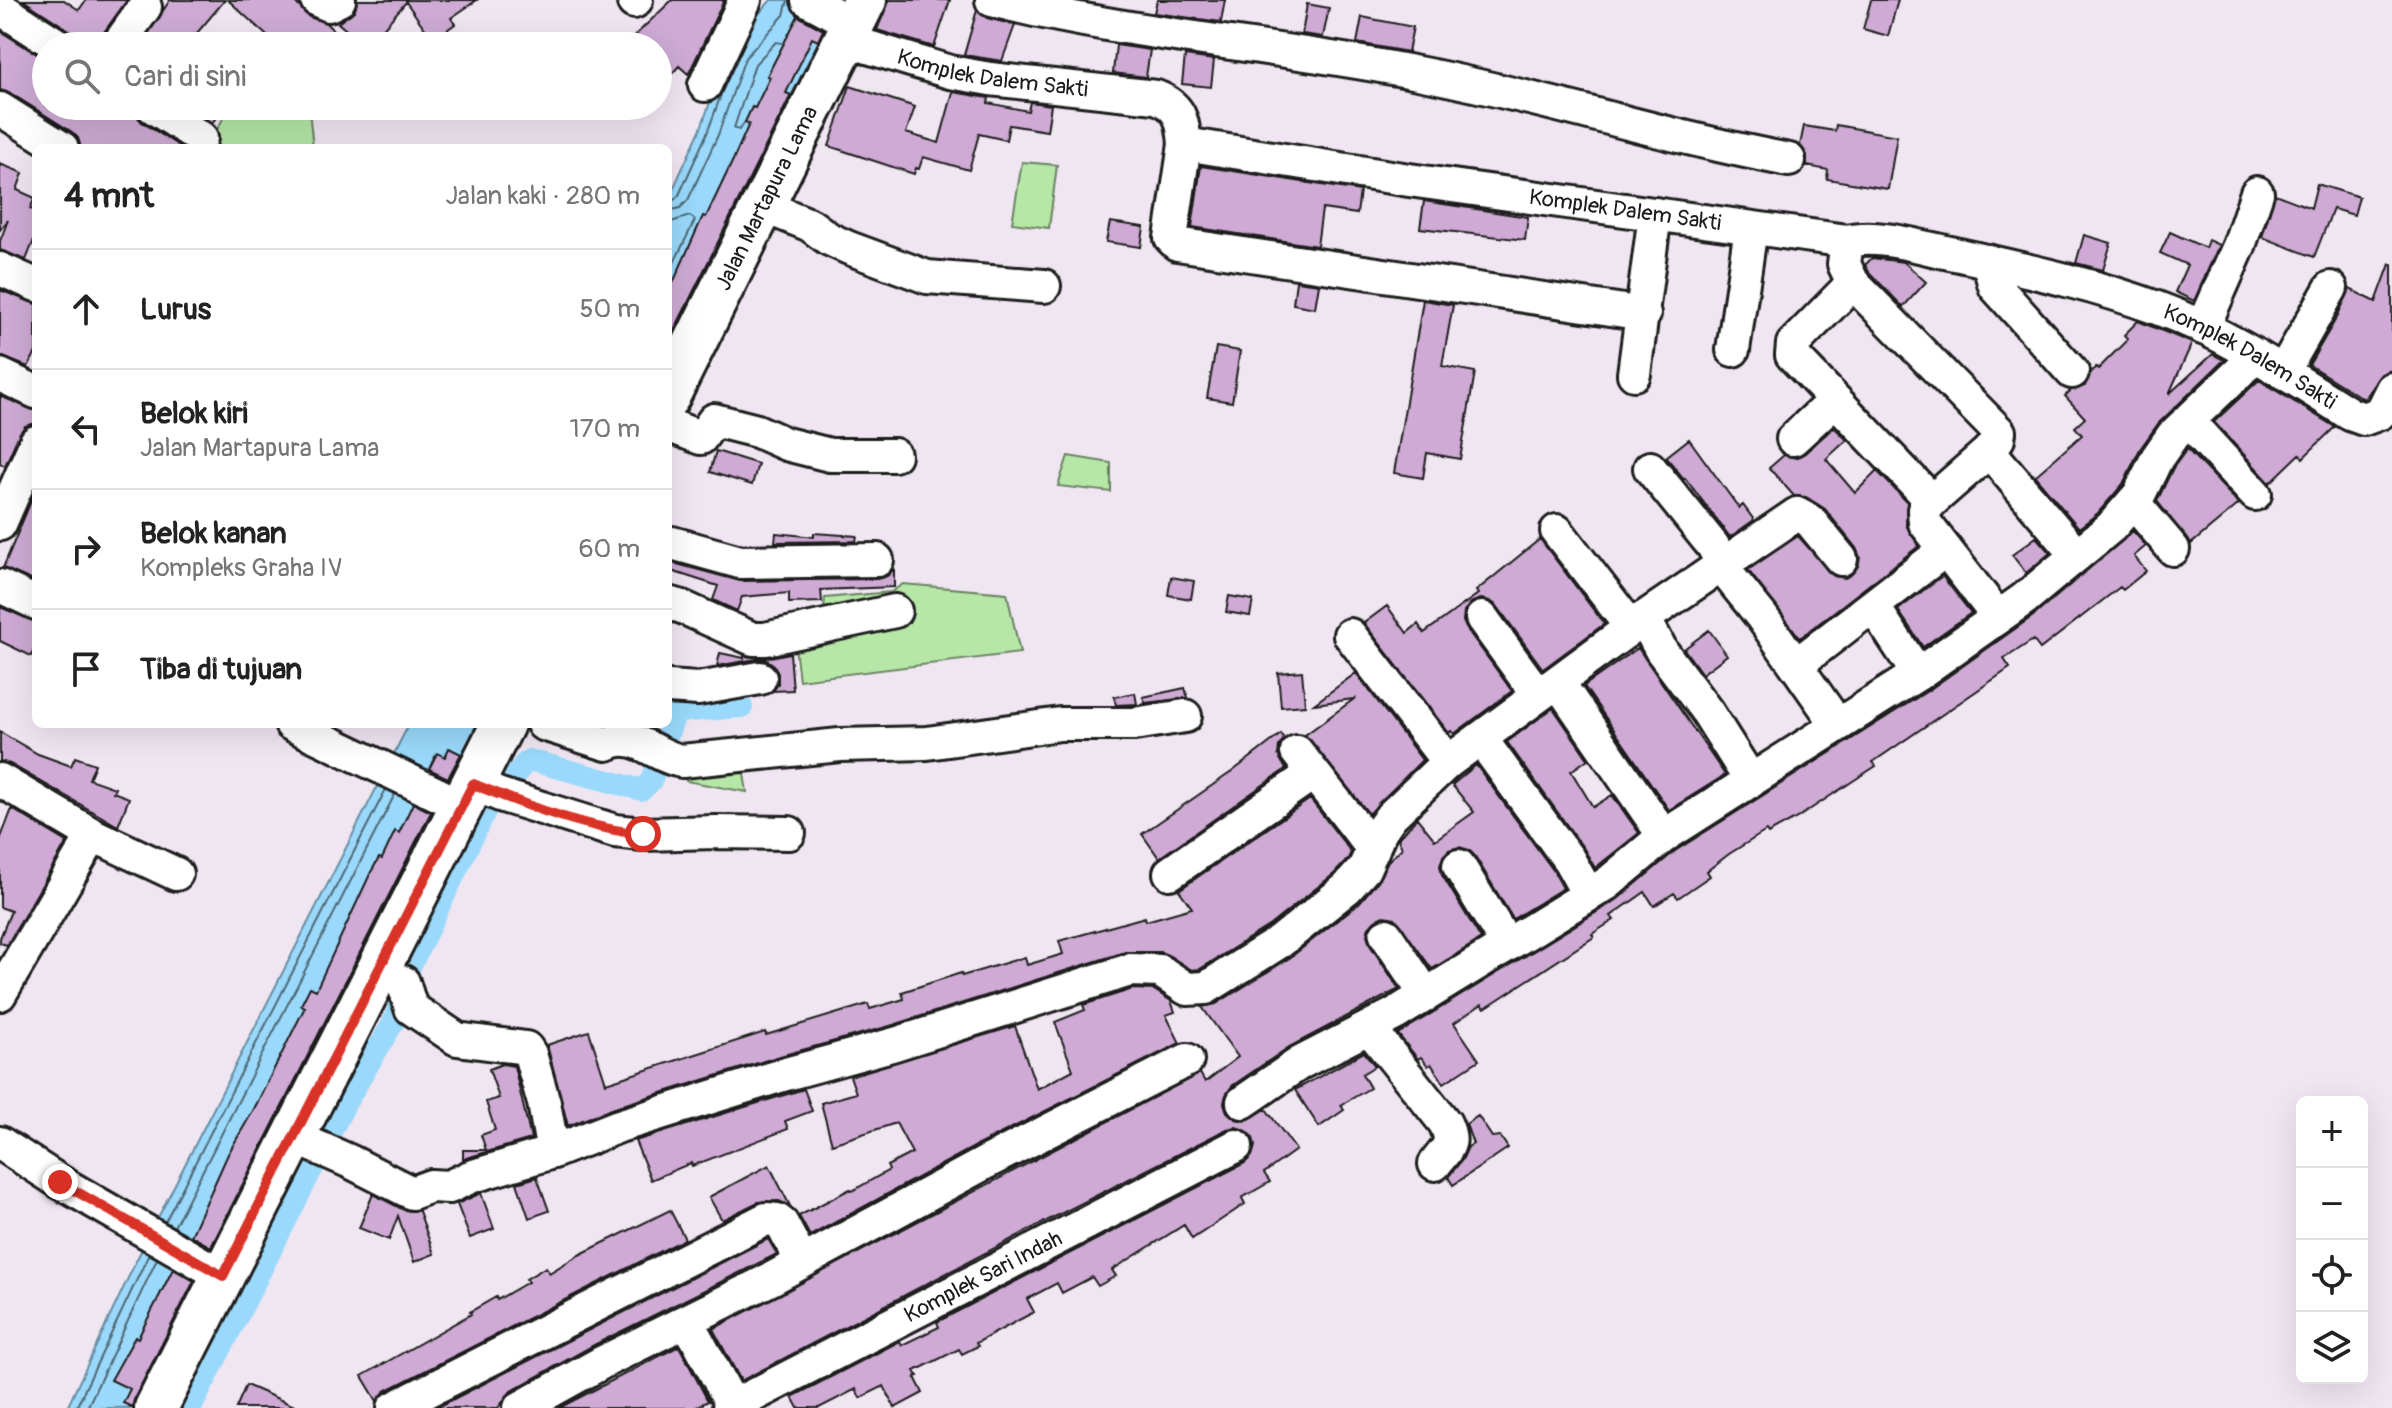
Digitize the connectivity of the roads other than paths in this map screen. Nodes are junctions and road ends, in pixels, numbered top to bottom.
1 (317, 0) edge
2 (339, 0) edge
3 (745, 0) edge
4 (808, 0) edge
5 (992, 0) edge
6 (145, 7) dead end
7 (0, 8) edge
8 (851, 20) edge
9 (37, 32) edge
10 (127, 32) edge
11 (705, 85) dead end
12 (0, 109) edge
13 (180, 120) edge
14 (201, 138) dead end
15 (56, 144) edge
16 (1185, 144) junction
17 (1789, 160) dead end
18 (2257, 193) dead end
19 (763, 206) junction
20 (1655, 214) junction
21 (1751, 228) junction
22 (1847, 241) junction
23 (1988, 261) junction
24 (1853, 283) junction
25 (1044, 286) dead end
26 (2331, 288) dead end
27 (1644, 314) junction
28 (2203, 328) junction
29 (1733, 350) dead end
30 (2270, 364) junction
31 (2072, 372) dead end
32 (1634, 374) dead end
33 (0, 375) edge
34 (672, 389) edge
35 (2392, 389) edge
36 (32, 390) edge
37 (1834, 401) junction
38 (2188, 421) junction
39 (672, 427) edge
40 (1793, 439) dead end
41 (32, 451) edge
42 (1989, 451) junction
43 (894, 455) dead end
44 (1650, 468) dead end
45 (18, 483) edge
46 (2255, 494) dead end
47 (1932, 501) junction
48 (2133, 502) junction
49 (0, 524) edge
50 (1557, 531) dead end
51 (672, 543) edge
52 (2173, 549) dead end
53 (1945, 550) junction
54 (2077, 555) junction
55 (1841, 559) dead end
56 (877, 560) dead end
57 (1723, 566) junction
58 (0, 586) edge
59 (32, 601) edge
60 (672, 604) edge
61 (1873, 606) junction
62 (895, 611) dead end
63 (1998, 617) junction
64 (1482, 618) dead end
65 (1638, 622) junction
66 (1350, 635) dead end
67 (1796, 665) junction
68 (1918, 674) junction
69 (760, 678) dead end
70 (672, 687) edge
71 (1548, 688) junction
72 (1185, 716) dead end
73 (1837, 724) junction
74 (299, 728) edge
75 (501, 728) edge
76 (556, 728) edge
77 (1481, 739) junction
78 (1448, 762) junction
79 (1751, 781) junction
80 (5, 794) edge
81 (475, 795) junction
82 (789, 833) dead end
83 (93, 835) junction
84 (1664, 836) junction
85 (1373, 849) junction
86 (1459, 866) dead end
87 (1170, 873) dead end
88 (176, 874) dead end
89 (1588, 894) junction
90 (1386, 935) dead end
91 (1507, 945) junction
92 (392, 977) junction
93 (0, 994) edge
94 (1426, 995) junction
95 (1369, 1028) junction
96 (1187, 1060) dead end
97 (1243, 1102) dead end
98 (0, 1143) edge
99 (312, 1145) junction
100 (1236, 1146) dead end
101 (553, 1152) junction
102 (1435, 1164) dead end
103 (802, 1262) junction
104 (218, 1273) junction
105 (687, 1321) junction
106 (731, 1407) edge
107 (156, 1408) edge
108 (394, 1408) edge
109 (520, 1408) edge

1 - 2 street
3 - 11 street
4 - 8 street, Komplek Dalem Sakti
5 - 17 street
6 - 10 street
7 - 9 street
8 - 16 street, Komplek Dalem Sakti
8 - 19 main road, Jalan Martapura Lama
12 - 15 street
13 - 14 street
16 - 20 street, Komplek Dalem Sakti
16 - 27 street
18 - 28 street
19 - 25 street
19 - 34 main road, Jalan Martapura Lama
20 - 21 street, Komplek Dalem Sakti
20 - 27 street
21 - 22 street, Komplek Dalem Sakti
21 - 29 street
22 - 23 street, Komplek Dalem Sakti
22 - 24 street
23 - 28 street, Komplek Dalem Sakti
23 - 31 street
24 - 37 street
24 - 42 street
26 - 30 street
27 - 32 street
28 - 30 street, Komplek Dalem Sakti
30 - 35 street, Komplek Dalem Sakti
30 - 38 street
33 - 36 street
37 - 40 street
37 - 47 street
38 - 46 street
38 - 48 street
39 - 43 street
41 - 45 street
42 - 47 street
42 - 54 street
44 - 57 street
45 - 49 street
47 - 53 street
48 - 52 street
48 - 54 street
50 - 65 street
51 - 56 street
53 - 61 street
53 - 63 street
54 - 63 street
55 - 57 street
57 - 65 street
57 - 67 street
58 - 59 street
60 - 62 street
61 - 67 street
61 - 68 street
63 - 68 street
64 - 71 street
65 - 71 street
65 - 79 street
66 - 78 street
67 - 73 street
68 - 73 street
69 - 70 street
71 - 77 street
71 - 84 street
72 - 76 street
73 - 79 street
74 - 81 street
75 - 81 main road
77 - 78 street
77 - 89 street
78 - 85 street
79 - 84 street
80 - 83 street
81 - 82 street
81 - 92 main road
83 - 88 street
83 - 93 street
84 - 89 street
85 - 87 street
85 - 101 street
86 - 91 street
89 - 91 street
90 - 94 street
91 - 94 street
92 - 99 main road
92 - 101 street
94 - 95 street
95 - 97 street
95 - 102 street
96 - 103 street
98 - 104 street
99 - 101 street
99 - 104 main road
100 - 106 street, Komplek Sari Indah
103 - 105 street
103 - 108 street
104 - 107 main road
105 - 106 street
105 - 109 street

